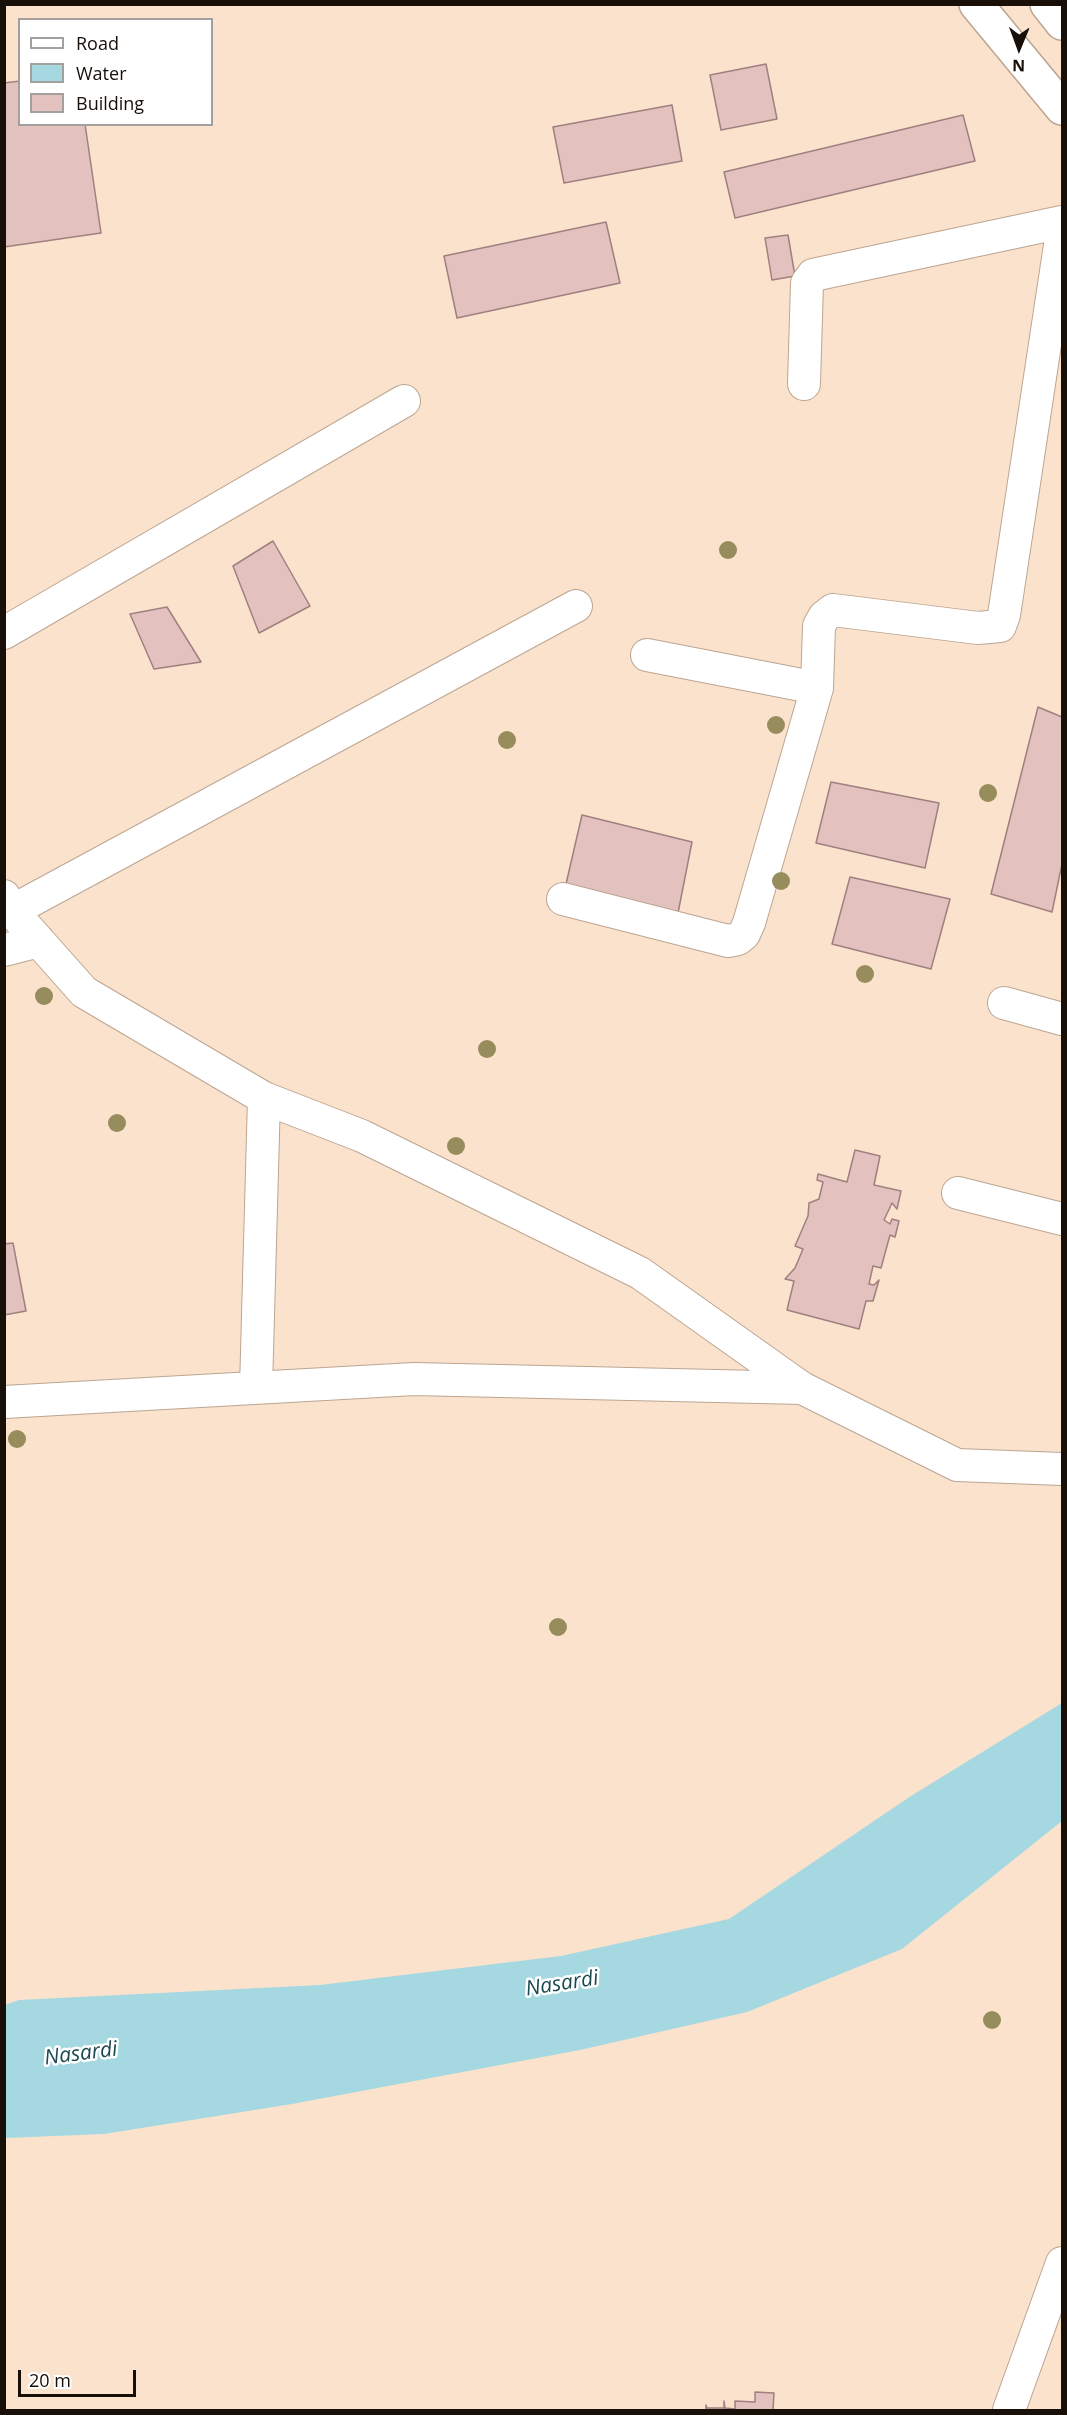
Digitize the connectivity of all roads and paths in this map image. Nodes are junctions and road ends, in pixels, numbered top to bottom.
1 (976, 4) edge
2 (1047, 4) edge
3 (1062, 23) edge
4 (1062, 108) edge
5 (1062, 222) edge
6 (1062, 232) edge
7 (804, 384) dead end
8 (404, 401) dead end
9 (576, 606) dead end
10 (4, 633) edge
11 (648, 654) dead end
12 (817, 688) junction
13 (563, 899) dead end
14 (8, 903) edge
15 (39, 941) junction
16 (4, 950) edge
17 (1004, 1003) dead end
18 (1062, 1019) edge
19 (264, 1098) junction
20 (958, 1193) dead end
21 (1062, 1219) edge
22 (255, 1388) junction
23 (802, 1388) junction
24 (4, 1402) edge
25 (1062, 1469) edge
26 (1062, 2263) edge
27 (1008, 2410) edge

1 - 4 highway
2 - 3 highway
5 - 7 street
6 - 12 street
8 - 10 street
9 - 14 street
11 - 12 street
12 - 13 street
14 - 15 street
15 - 16 street
15 - 19 street
17 - 18 street
19 - 22 street
19 - 23 street
20 - 21 street
22 - 23 street
22 - 24 street
23 - 25 street
26 - 27 street

